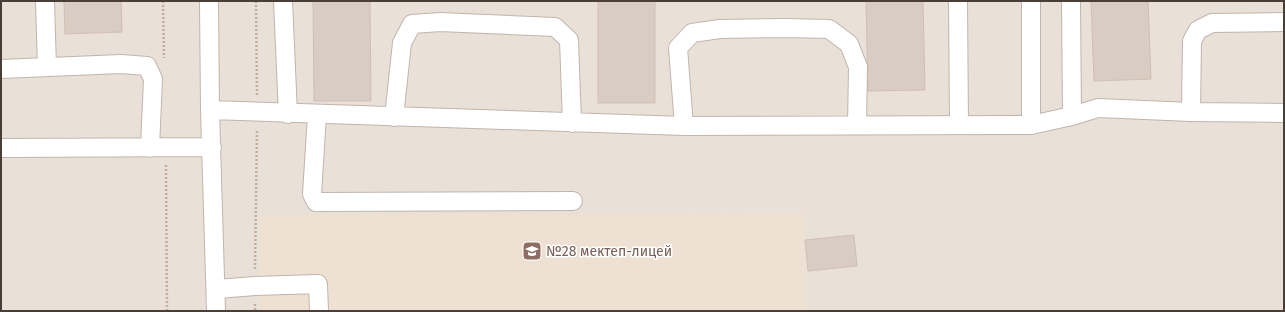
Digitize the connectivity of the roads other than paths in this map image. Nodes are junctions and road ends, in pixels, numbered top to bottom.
1 (209, 1) edge
2 (283, 1) edge
3 (958, 1) edge
4 (1031, 1) edge
5 (1071, 1) edge
6 (45, 2) edge
7 (1284, 22) edge
8 (47, 67) junction
9 (1, 69) edge
10 (210, 110) junction
11 (1191, 112) junction
12 (1284, 113) edge
13 (288, 114) junction
14 (317, 115) junction
15 (1072, 116) junction
16 (394, 117) junction
17 (572, 122) junction
18 (959, 125) junction
19 (1030, 125) junction
20 (684, 126) junction
21 (857, 126) junction
22 (212, 147) junction
23 (1, 148) edge
24 (150, 148) junction
25 (573, 200) dead end
26 (217, 289) junction
27 (216, 311) edge
28 (319, 311) edge

1 - 10 street
2 - 13 street
3 - 18 street
4 - 19 street
5 - 15 street
6 - 8 street
7 - 11 street
8 - 9 street
8 - 24 street
10 - 13 street
10 - 22 street
11 - 12 street
11 - 15 street
13 - 14 street
14 - 16 street
14 - 25 street
15 - 19 street
16 - 17 street
16 - 17 street
17 - 20 street
18 - 19 street
18 - 21 street
20 - 21 street
20 - 21 street
22 - 24 street
22 - 26 street
23 - 24 street
26 - 27 street
26 - 28 street

